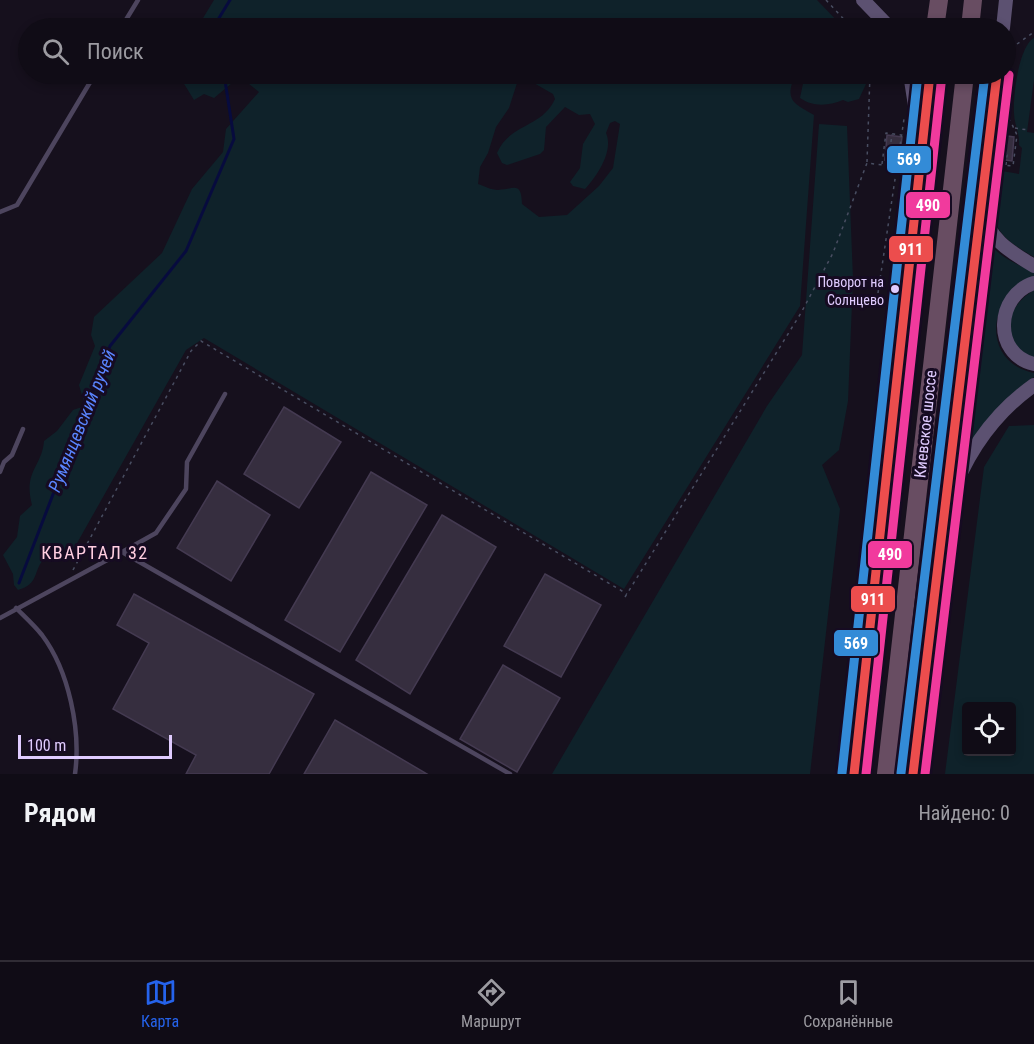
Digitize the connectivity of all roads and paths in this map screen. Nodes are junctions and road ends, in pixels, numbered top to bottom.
1 (138, 0) edge
2 (826, 0) edge
3 (863, 0) edge
4 (939, 0) edge
5 (973, 0) edge
6 (1006, 0) edge
7 (128, 18) edge
8 (843, 18) edge
9 (880, 18) edge
10 (936, 18) edge
11 (971, 18) edge
12 (1004, 18) edge
13 (1034, 32) edge
14 (1017, 44) dead end
15 (89, 84) edge
16 (870, 84) edge
17 (911, 84) edge
18 (929, 84) edge
19 (964, 84) edge
20 (996, 84) edge
21 (1010, 120) dead end
22 (1015, 128) junction
23 (1028, 130) dead end
24 (892, 134) junction
25 (1007, 136) dead end
26 (920, 158) junction
27 (867, 163) junction
28 (882, 165) junction
29 (996, 165) dead end
30 (1006, 165) junction
31 (891, 166) junction
32 (898, 167) junction
33 (981, 197) junction
34 (0, 212) edge
35 (1034, 266) edge
36 (1034, 283) edge
37 (878, 293) dead end
38 (1034, 364) edge
39 (1034, 385) edge
40 (225, 394) dead end
41 (23, 429) dead end
42 (0, 472) edge
43 (940, 533) junction
44 (122, 552) junction
45 (68, 580) junction
46 (16, 608) junction
47 (0, 618) edge
48 (75, 774) edge
49 (510, 774) edge
50 (854, 774) edge
51 (886, 774) edge
52 (913, 774) edge

1 - 7 lane
2 - 8 path
3 - 9 main road
4 - 10 highway
5 - 11 highway
6 - 12 main road
13 - 14 path
15 - 34 lane
16 - 27 path
17 - 26 main road
18 - 26 highway, Киевское шоссе
19 - 51 highway, Киевское шоссе
20 - 33 main road
21 - 22 path
22 - 23 path
22 - 30 path
24 - 28 path
24 - 31 path
24 - 32 path
25 - 30 path
26 - 50 highway, Киевское шоссе
27 - 28 path
27 - 45 path
28 - 31 path
29 - 30 path
31 - 32 path
32 - 37 path
33 - 35 main road
33 - 43 main road
36 - 38 main road
39 - 43 main road
40 - 44 lane
41 - 42 lane
43 - 52 main road
44 - 45 lane
44 - 49 lane
45 - 46 lane
46 - 47 lane
46 - 48 lane

